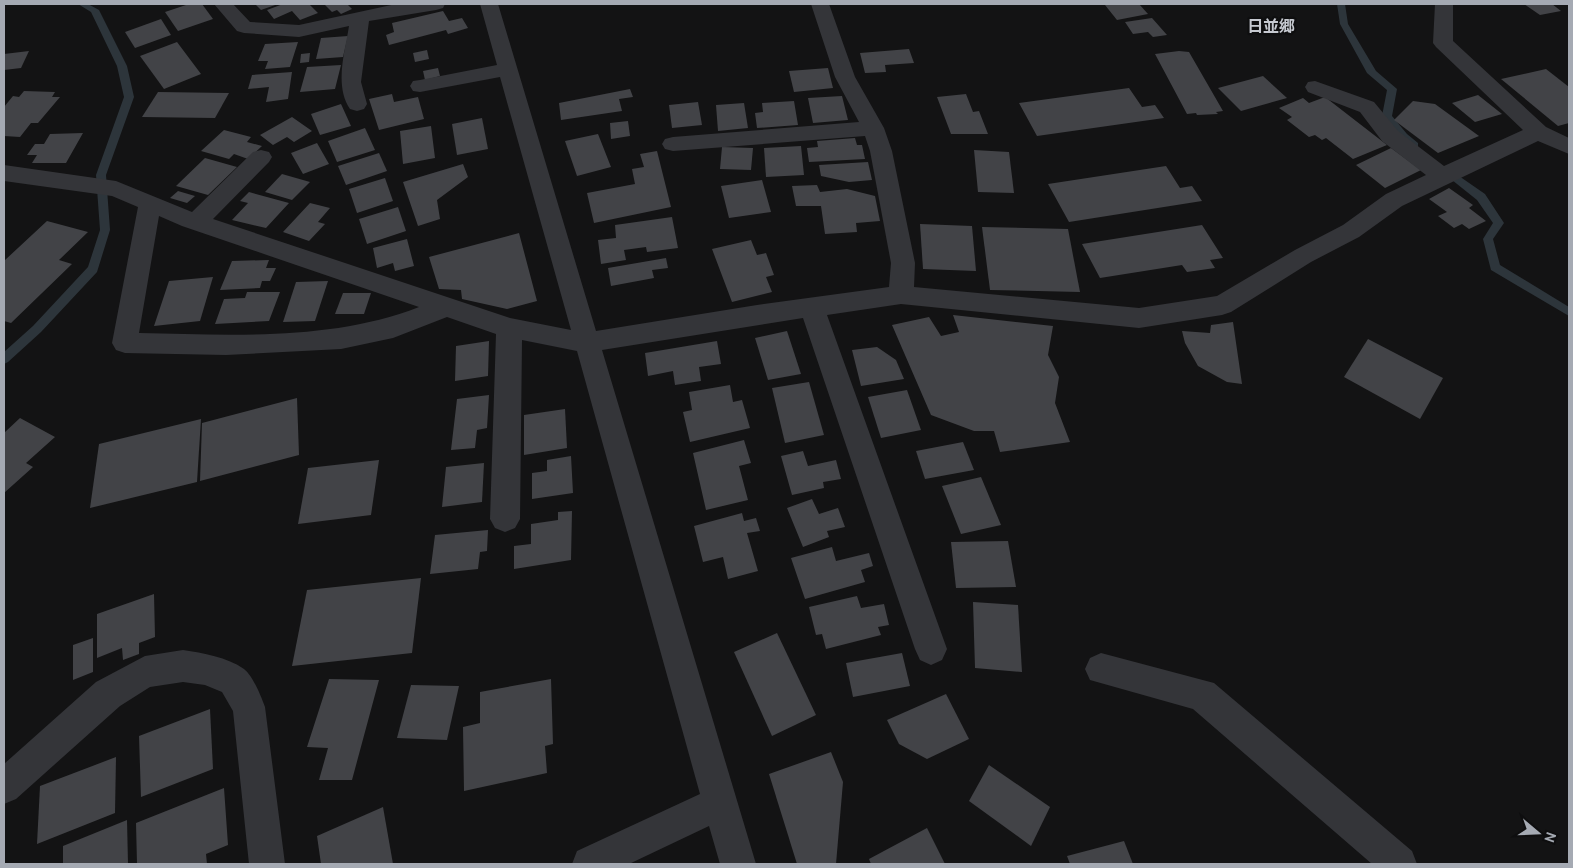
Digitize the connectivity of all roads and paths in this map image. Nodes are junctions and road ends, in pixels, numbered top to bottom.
1 (223, 4) edge
2 (436, 4) edge
3 (489, 4) edge
4 (820, 4) edge
5 (1444, 4) edge
6 (360, 17) junction
7 (507, 69) junction
8 (420, 86) dead end
9 (1315, 87) dead end
10 (357, 104) dead end
11 (873, 128) junction
12 (1538, 132) junction
13 (673, 144) dead end
14 (1569, 147) edge
15 (261, 157) dead end
16 (1452, 171) junction
17 (4, 173) edge
18 (150, 203) junction
19 (196, 222) junction
20 (902, 296) junction
21 (446, 307) junction
22 (812, 308) junction
23 (509, 328) junction
24 (586, 343) junction
25 (505, 519) dead end
26 (931, 649) dead end
27 (1101, 669) dead end
28 (4, 787) edge
29 (720, 803) junction
30 (267, 864) edge
31 (590, 864) edge
32 (738, 864) edge
33 (1399, 864) edge

1 - 6 street
2 - 6 street
3 - 7 street
4 - 11 street
5 - 12 street
6 - 10 street
7 - 8 street
7 - 24 street
9 - 16 street
11 - 13 street
11 - 20 street
12 - 14 street
12 - 16 street
15 - 19 street
16 - 20 street
17 - 18 street
18 - 19 street
18 - 21 street
19 - 21 street
20 - 22 street
21 - 23 street
22 - 24 street
22 - 26 street
23 - 24 street
23 - 25 street
24 - 29 street
27 - 33 street
28 - 30 street
29 - 31 street
29 - 32 street

